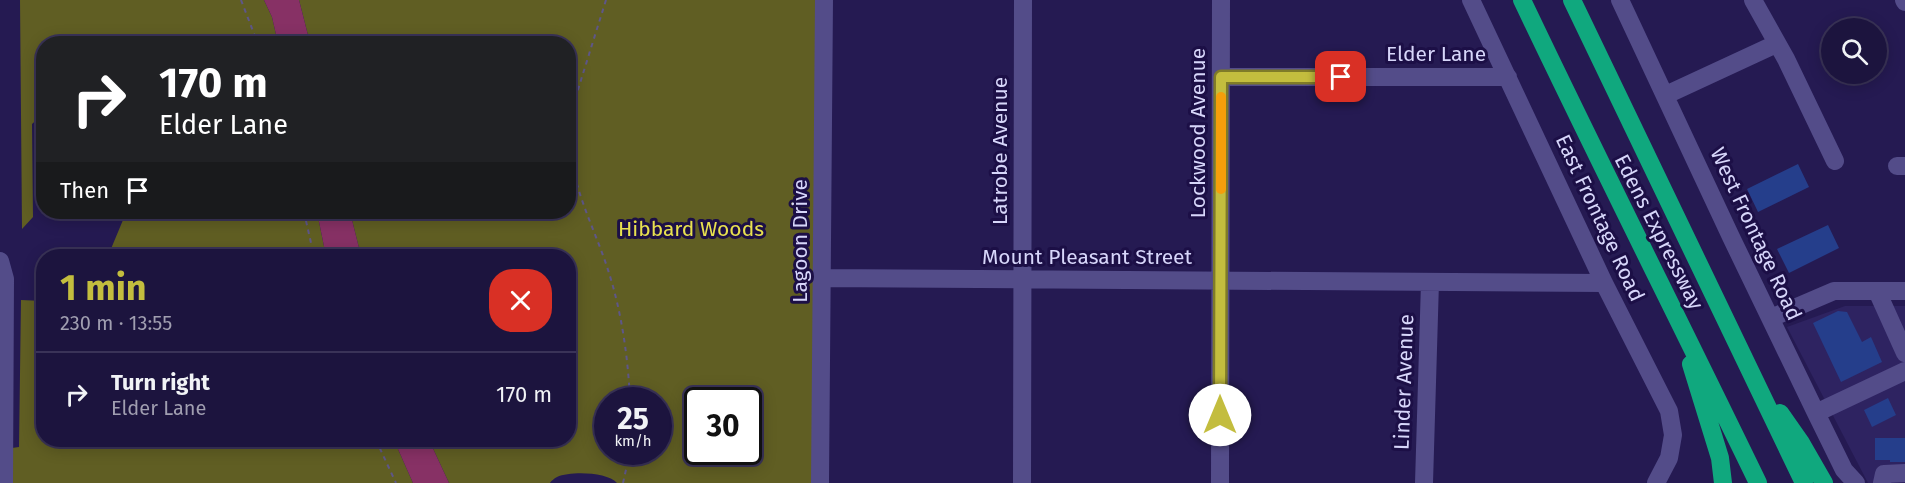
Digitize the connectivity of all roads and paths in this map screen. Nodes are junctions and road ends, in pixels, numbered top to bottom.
1 (241, 0) edge
2 (606, 0) edge
3 (824, 0) edge
4 (1023, 0) edge
5 (1221, 0) edge
6 (1471, 0) edge
7 (1522, 0) edge
8 (1572, 0) edge
9 (1620, 0) edge
10 (1753, 0) edge
11 (255, 36) edge
12 (1776, 44) junction
13 (1221, 77) junction
14 (1508, 77) junction
15 (1666, 95) junction
16 (576, 96) edge
17 (1835, 161) dead end
18 (576, 181) edge
19 (306, 219) edge
20 (312, 249) edge
21 (0, 261) edge
22 (822, 278) junction
23 (2, 279) edge
24 (1022, 279) junction
25 (1221, 280) junction
26 (1430, 282) junction
27 (1604, 283) junction
28 (1877, 291) junction
29 (1905, 291) edge
30 (1677, 316) junction
31 (1771, 318) junction
32 (2, 328) edge
33 (1905, 353) edge
34 (1905, 371) edge
35 (1751, 372) junction
36 (628, 387) edge
37 (1816, 413) junction
38 (379, 447) edge
39 (627, 465) edge
40 (1905, 473) edge
41 (4, 483) edge
42 (396, 483) edge
43 (622, 483) edge
44 (820, 483) edge
45 (1022, 483) edge
46 (1220, 483) edge
47 (1424, 483) edge
48 (1656, 483) edge
49 (1723, 483) edge
50 (1758, 483) edge
51 (1804, 483) edge
52 (1824, 483) edge
53 (1856, 483) edge
54 (1882, 483) edge

1 - 11 path
2 - 16 path
3 - 22 street, Lagoon Drive
4 - 24 street, Latrobe Avenue
5 - 13 street, Lockwood Avenue
6 - 14 street, East Frontage Road
7 - 30 highway, Edens Expressway
8 - 35 highway, Edens Expressway
9 - 15 street, West Frontage Road
10 - 12 street
12 - 15 street
12 - 17 street
13 - 14 street, Elder Lane
13 - 25 street, Lockwood Avenue
14 - 27 street, East Frontage Road
15 - 31 street, West Frontage Road
18 - 36 path
19 - 20 path
21 - 23 street
22 - 24 street, Mount Pleasant Street
22 - 44 street, Lagoon Drive
23 - 32 street
24 - 25 street, Mount Pleasant Street
24 - 45 street, Latrobe Avenue
25 - 26 street, Mount Pleasant Street
25 - 46 street, Lockwood Avenue
26 - 27 street, Mount Pleasant Street
26 - 47 street, Linder Avenue
27 - 48 street, East Frontage Road
28 - 29 street
28 - 31 street
28 - 33 street
30 - 49 highway
30 - 50 highway, Edens Expressway
31 - 37 street, West Frontage Road
32 - 41 street
34 - 37 street
35 - 51 highway, Edens Expressway
35 - 52 highway
37 - 53 street, West Frontage Road
38 - 42 path
39 - 43 path
40 - 54 street

